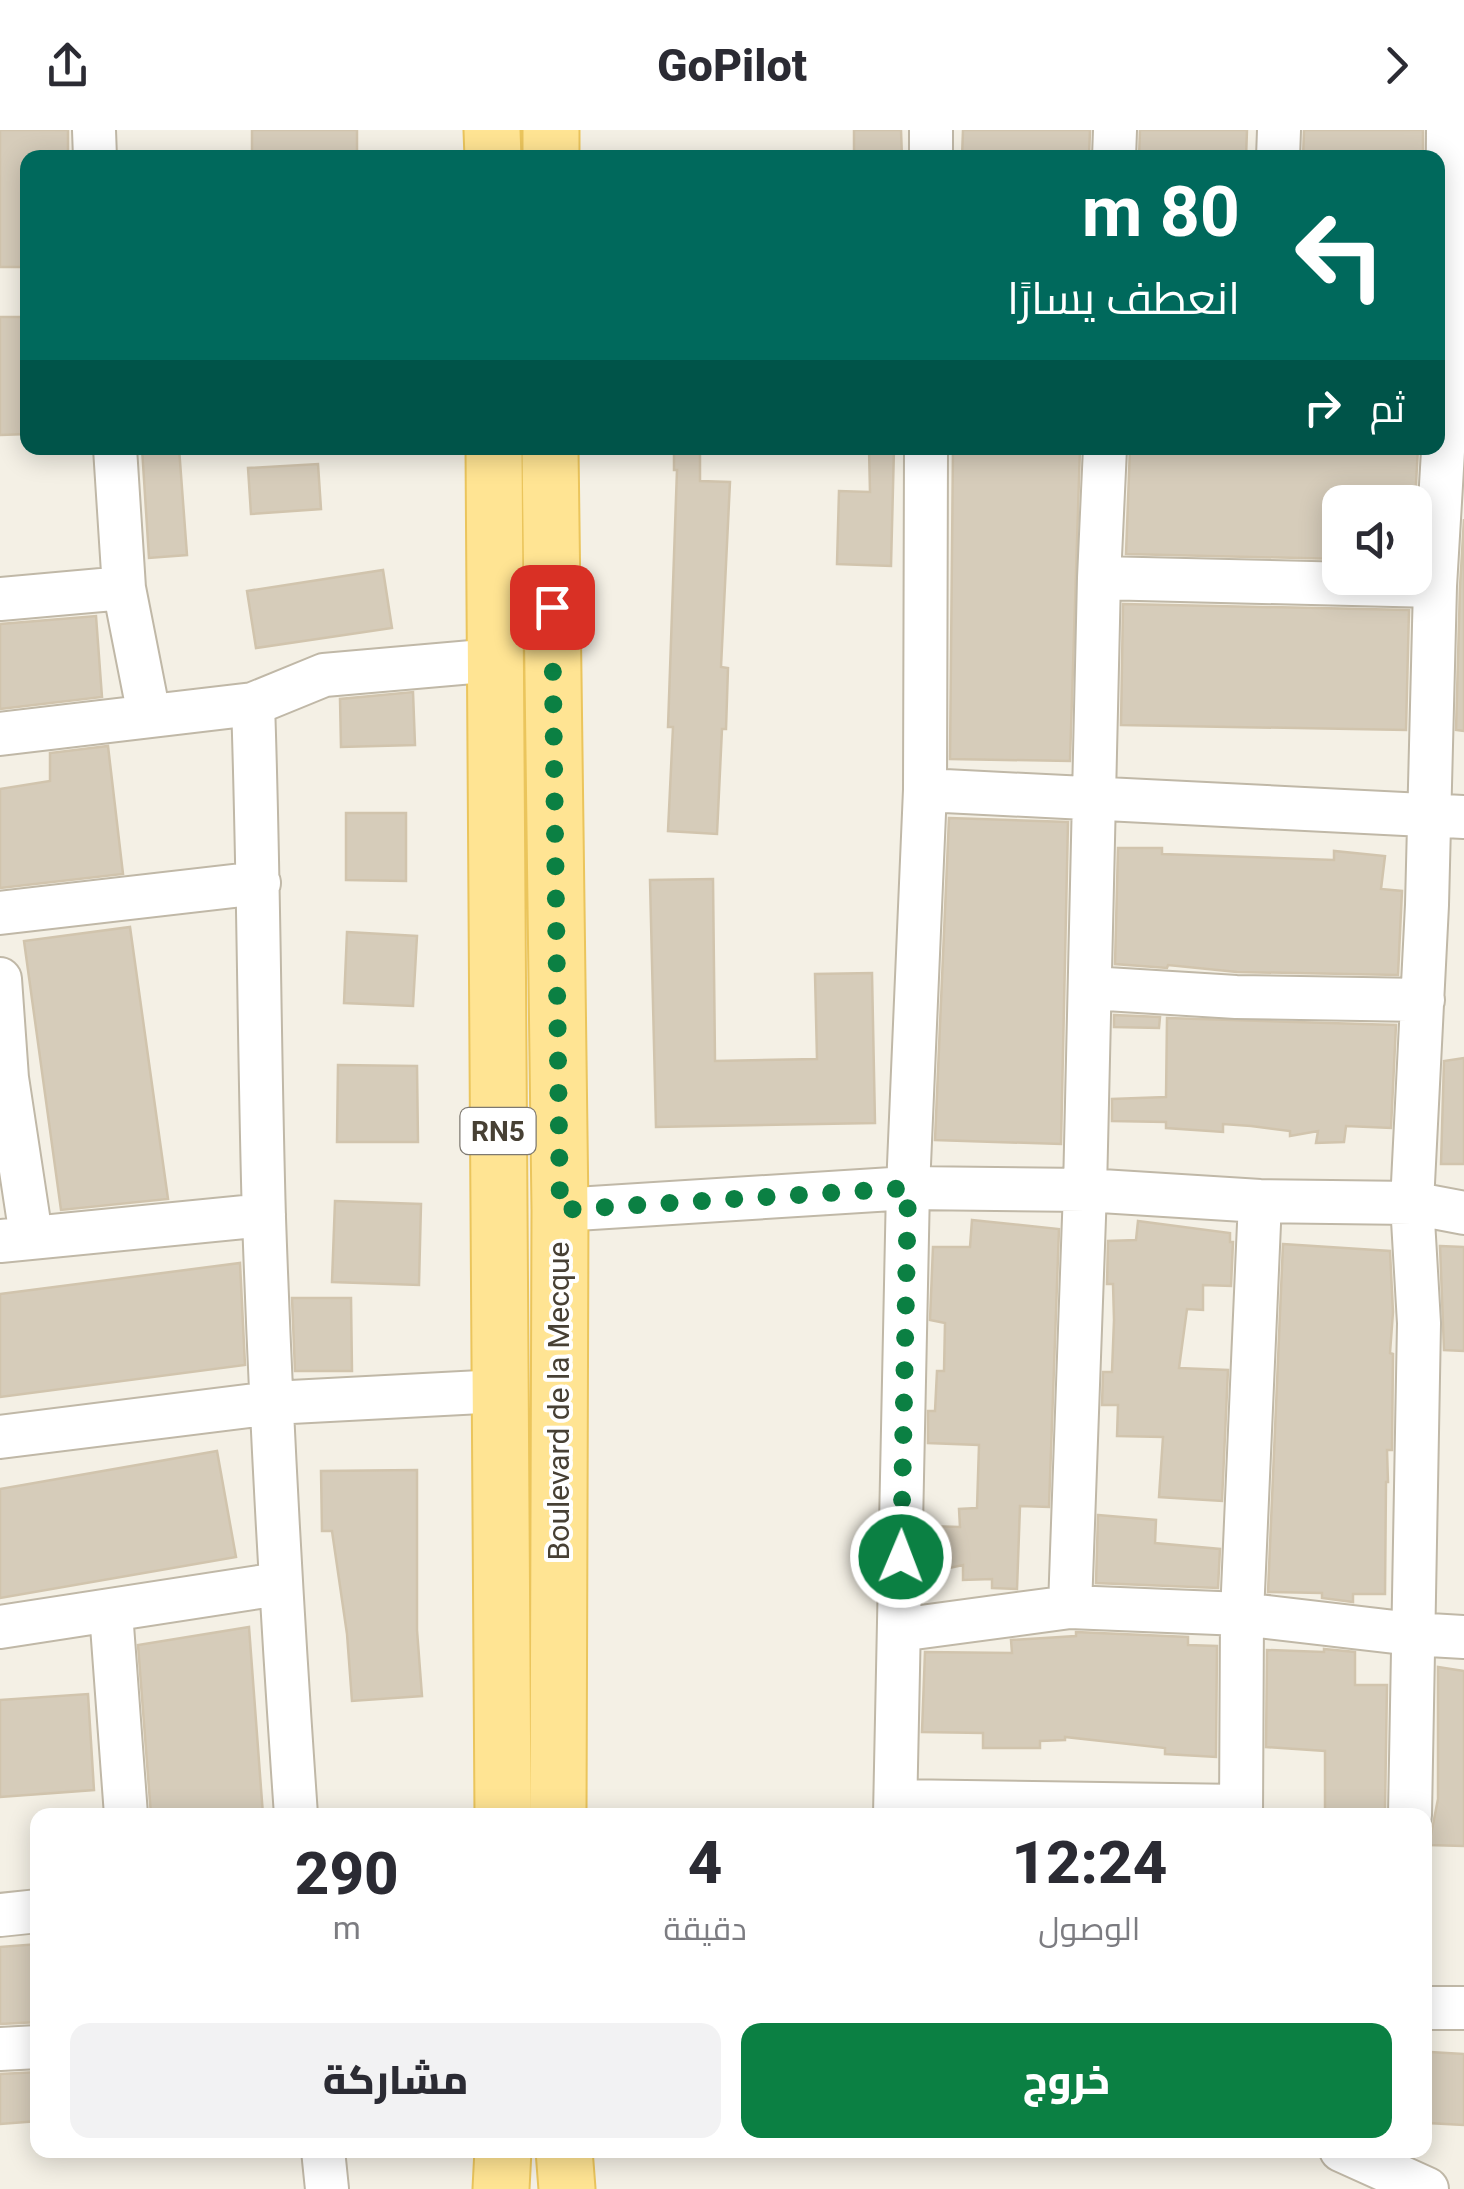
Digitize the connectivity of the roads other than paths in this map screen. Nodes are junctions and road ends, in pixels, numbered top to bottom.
1 (1448, 130) edge
2 (1449, 402) edge
3 (115, 455) edge
4 (494, 455) edge
5 (550, 455) edge
6 (926, 455) edge
7 (1105, 455) edge
8 (1445, 455) edge
9 (1445, 455) edge
10 (1099, 578) junction
11 (1435, 586) junction
12 (124, 588) junction
13 (0, 599) edge
14 (495, 660) junction
15 (253, 704) junction
16 (149, 715) junction
17 (0, 734) edge
18 (925, 790) junction
19 (1094, 798) junction
20 (1447, 816) edge
21 (259, 883) junction
22 (0, 913) edge
23 (0, 980) edge
24 (1090, 988) junction
25 (1423, 1000) junction
26 (4, 1079) edge
27 (908, 1188) junction
28 (1085, 1190) junction
29 (1260, 1201) junction
30 (1412, 1203) junction
31 (560, 1210) junction
32 (1464, 1213) edge
33 (264, 1215) junction
34 (16, 1239) edge
35 (500, 1391) junction
36 (272, 1403) junction
37 (0, 1437) edge
38 (279, 1584) junction
39 (1070, 1607) junction
40 (111, 1612) junction
41 (1242, 1614) junction
42 (0, 1627) edge
43 (899, 1630) junction
44 (1412, 1634) junction
45 (1464, 1637) edge
46 (125, 1808) edge
47 (295, 1808) edge
48 (504, 1808) edge
49 (565, 1808) edge
50 (896, 1808) edge
51 (1241, 1808) edge
52 (1410, 1808) edge
53 (30, 1911) edge
54 (0, 1915) edge
55 (1432, 2008) edge
56 (1464, 2008) edge
57 (30, 2047) edge
58 (0, 2049) edge
59 (324, 2158) edge
60 (503, 2158) edge
61 (565, 2158) edge
62 (1366, 2158) edge
63 (1409, 2172) edge
64 (327, 2189) edge
65 (500, 2189) edge
66 (567, 2189) edge

1 - 2 street
2 - 8 street
3 - 12 street
4 - 14 main road, Boulevard de la Mecque / RN5
5 - 31 main road, Boulevard de la Mecque / RN5
6 - 18 street
7 - 10 street
9 - 11 street
10 - 11 street
10 - 19 street
11 - 20 street
12 - 13 street
12 - 16 street
14 - 15 street
14 - 35 main road, Boulevard de la Mecque / RN5
15 - 16 street
15 - 21 street
16 - 17 street
18 - 19 street
18 - 27 street
19 - 20 street
19 - 24 street
20 - 25 street
21 - 22 street
21 - 33 street
23 - 26 street
24 - 25 street
24 - 28 street
25 - 30 street
26 - 34 street
27 - 28 street
27 - 31 street
27 - 43 street
28 - 29 street
28 - 39 street
29 - 30 street
29 - 41 street
30 - 32 street
30 - 44 street
31 - 49 main road, Boulevard de la Mecque / RN5
33 - 34 street
33 - 36 street
35 - 36 street
35 - 48 main road, Boulevard de la Mecque / RN5
36 - 37 street
36 - 38 street
38 - 40 street
38 - 47 street
39 - 41 street
39 - 43 street
40 - 42 street
40 - 46 street
41 - 44 street
41 - 51 street
43 - 50 street
44 - 45 street
44 - 52 street
53 - 54 street
55 - 56 street
57 - 58 street
59 - 64 street
60 - 65 main road
61 - 66 main road
62 - 63 street

